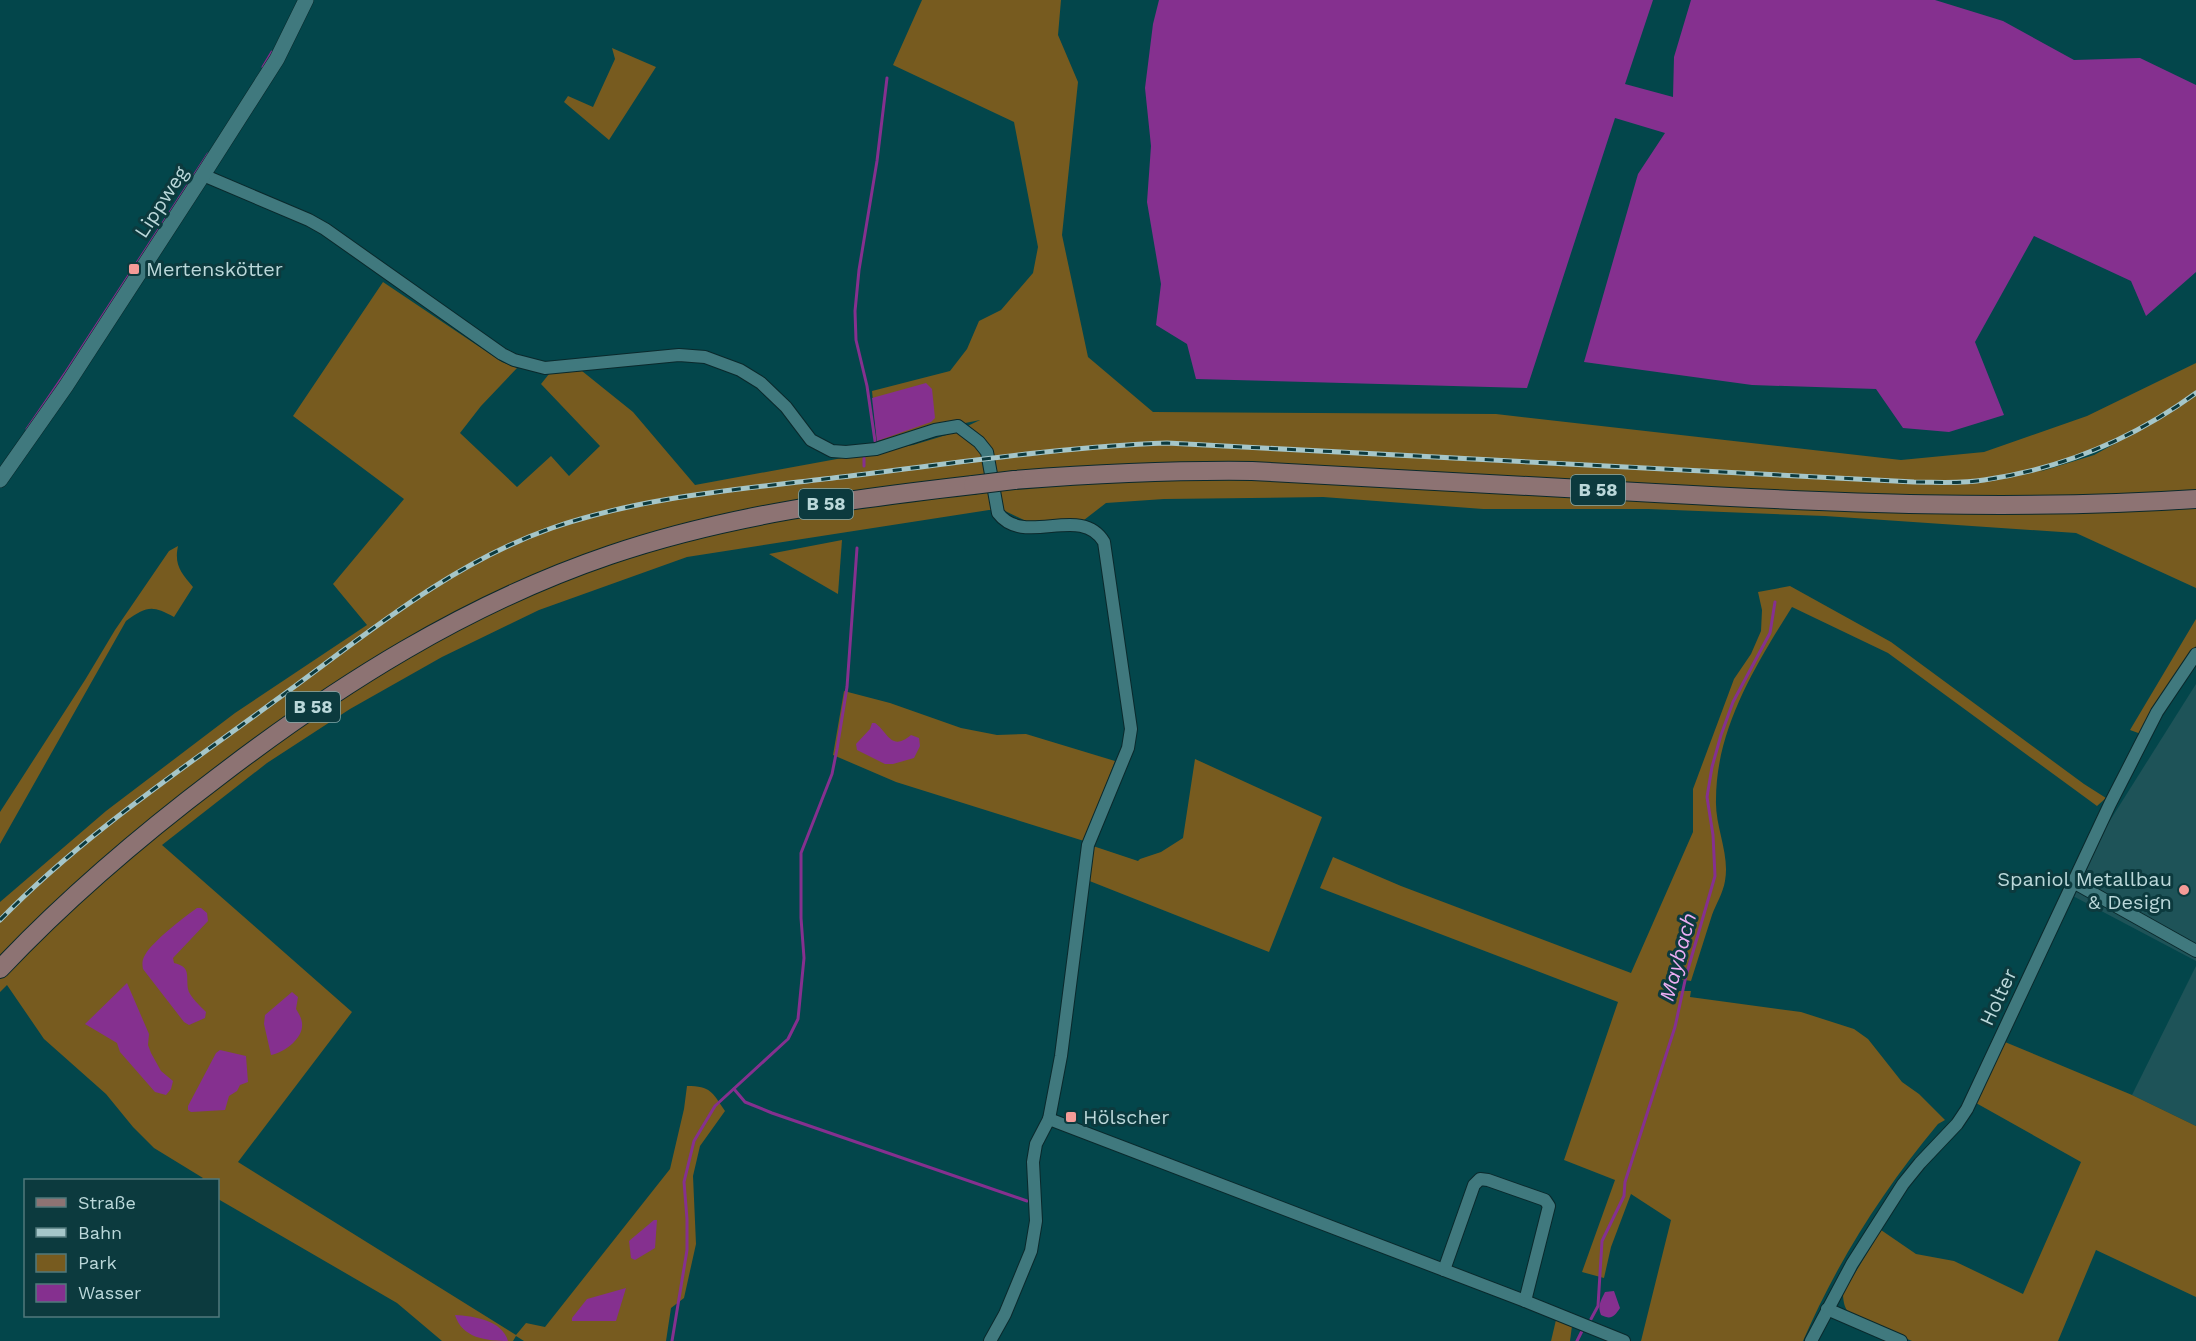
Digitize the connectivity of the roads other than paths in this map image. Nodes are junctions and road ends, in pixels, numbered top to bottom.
1 (306, 0) edge
2 (203, 175) junction
3 (0, 480) edge
4 (2196, 499) edge
5 (2196, 654) edge
6 (2073, 882) junction
7 (2196, 951) edge
8 (0, 969) edge
9 (1049, 1119) junction
10 (1444, 1270) junction
11 (1525, 1301) junction
12 (1827, 1309) junction
13 (990, 1341) edge
14 (1624, 1341) edge
15 (1811, 1341) edge
16 (1901, 1341) edge

1 - 2 street, Lippweg
2 - 3 street, Lippweg
2 - 9 street
4 - 8 main road, B 58, bridge
5 - 6 street, Holter
6 - 7 street
6 - 12 street, Holter
9 - 10 street
9 - 13 street
10 - 11 street
10 - 11 street
11 - 14 street
12 - 15 street, Holter
12 - 16 street

